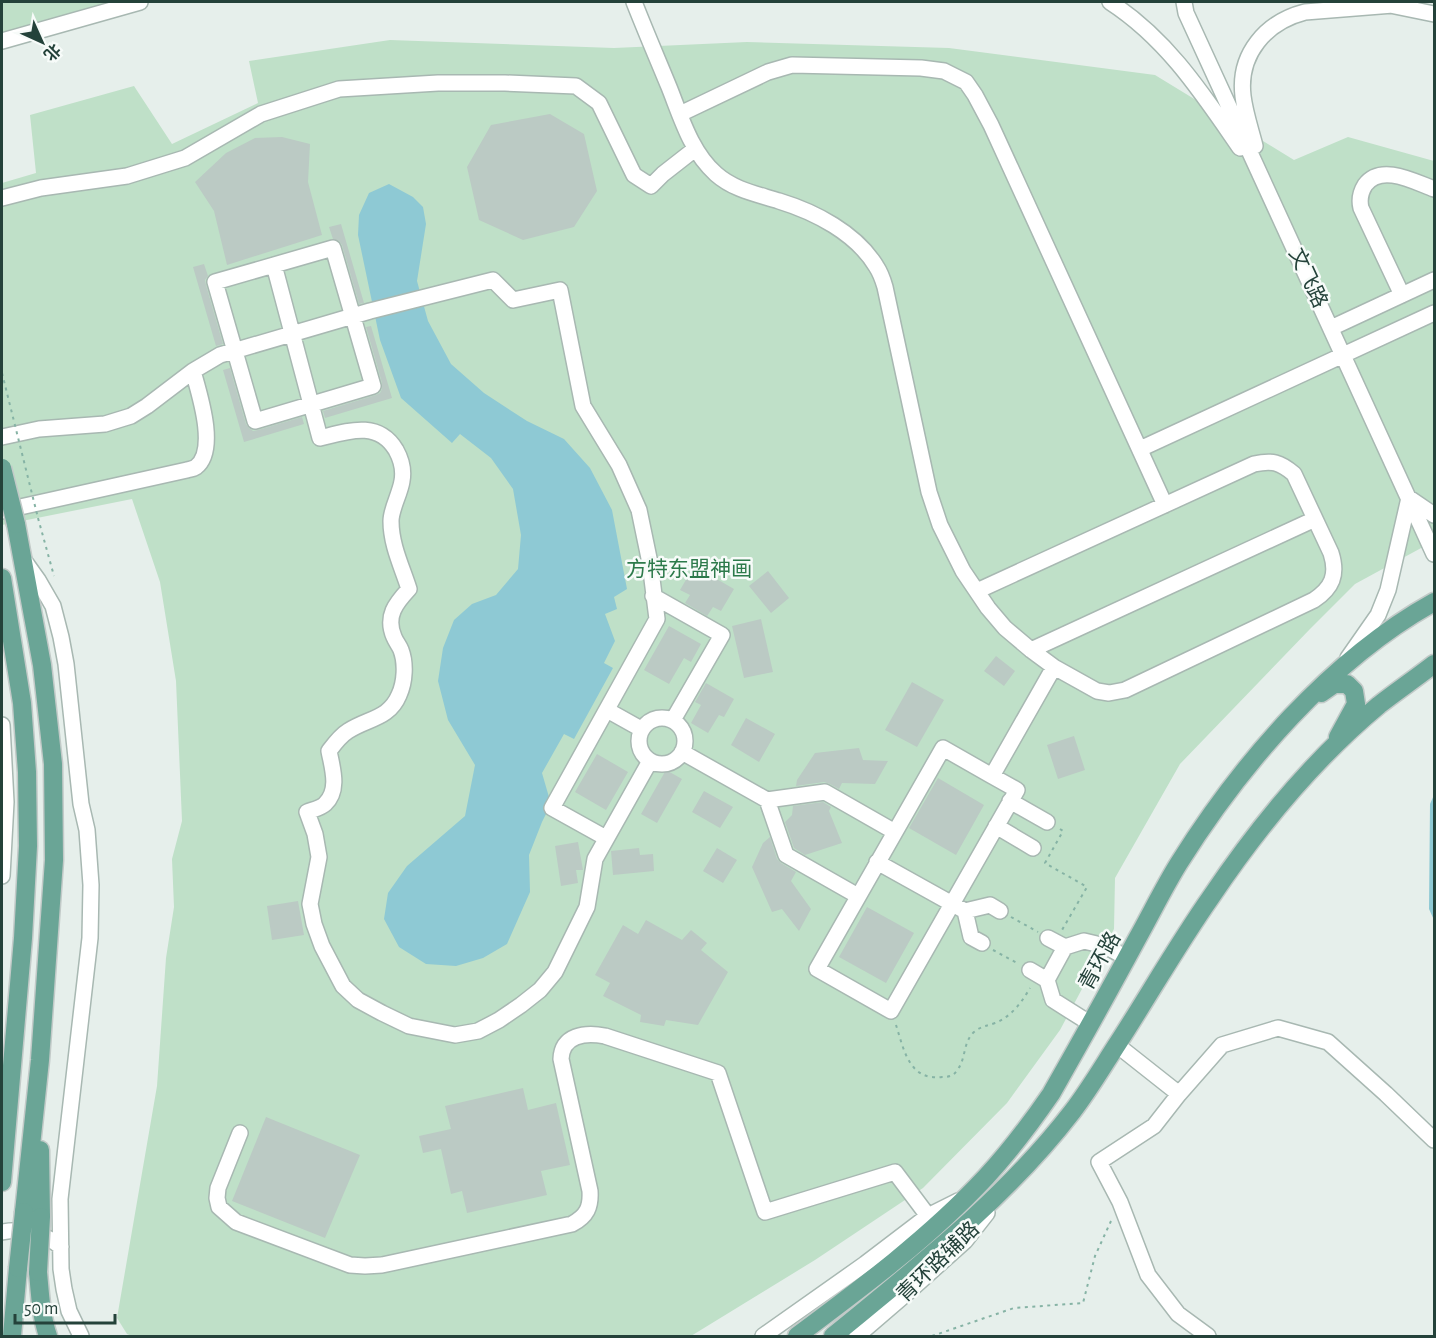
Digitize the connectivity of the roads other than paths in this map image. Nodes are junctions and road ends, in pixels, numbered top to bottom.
1 (140, 2) edge
2 (634, 2) edge
3 (1110, 2) edge
4 (1184, 2) edge
5 (1368, 2) edge
6 (1393, 5) junction
7 (1434, 14) edge
8 (2, 41) edge
9 (680, 114) junction
10 (695, 149) junction
11 (1265, 184) junction
12 (1434, 189) edge
13 (2, 198) edge
14 (274, 265) junction
15 (1434, 280) edge
16 (1402, 295) junction
17 (1434, 313) edge
18 (352, 316) junction
19 (1331, 328) junction
20 (292, 334) junction
21 (235, 351) junction
22 (1343, 355) junction
23 (193, 371) junction
24 (311, 404) junction
25 (2, 437) edge
26 (1140, 449) junction
27 (2, 468) edge
28 (1409, 498) junction
29 (1165, 505) junction
30 (2, 511) edge
31 (1434, 514) edge
32 (1316, 519) junction
33 (1434, 554) edge
34 (22, 557) junction
35 (2, 578) edge
36 (977, 591) junction
37 (654, 596) junction
38 (1434, 602) edge
39 (1031, 650) junction
40 (1434, 664) edge
41 (1054, 667) junction
42 (1342, 667) junction
43 (607, 710) junction
44 (1293, 714) junction
45 (674, 720) junction
46 (2, 724) edge
47 (641, 729) junction
48 (1331, 749) junction
49 (682, 752) junction
50 (650, 761) junction
51 (992, 776) junction
52 (767, 800) junction
53 (1010, 801) junction
54 (1047, 822) dead end
55 (996, 826) junction
56 (895, 832) junction
57 (606, 838) junction
58 (1034, 848) dead end
59 (878, 862) junction
60 (2, 876) edge
61 (858, 896) junction
62 (958, 908) junction
63 (1000, 910) road end
64 (982, 943) road end
65 (1127, 958) junction
66 (1091, 1024) junction
67 (1117, 1045) junction
68 (1179, 1094) junction
69 (240, 1132) dead end
70 (1434, 1140) edge
71 (1013, 1180) junction
72 (2, 1182) edge
73 (964, 1199) junction
74 (32, 1215) junction
75 (928, 1216) junction
76 (2, 1232) edge
77 (61, 1247) junction
78 (12, 1336) edge
79 (48, 1336) edge
80 (81, 1336) edge
81 (763, 1336) edge
82 (797, 1336) edge
83 (833, 1336) edge
84 (856, 1336) edge
85 (1208, 1336) edge

1 - 8 street
2 - 9 street
3 - 11 street
4 - 11 street, 文飞路
5 - 6 street
6 - 7 street
6 - 11 street
9 - 10 street
9 - 26 street
10 - 13 street
10 - 36 street
11 - 19 street, 文飞路
12 - 16 street
14 - 18 street
14 - 20 street
14 - 21 street
15 - 16 street
16 - 19 street
17 - 22 street
18 - 20 street
18 - 24 street
18 - 37 street
19 - 22 street, 文飞路
20 - 21 street
20 - 24 street
21 - 23 street
21 - 24 street
22 - 26 street
22 - 28 street, 文飞路
23 - 25 street
23 - 30 street
24 - 57 street
26 - 29 street
27 - 34 main road, bridge
28 - 31 street
28 - 33 street, 文飞路
28 - 42 street
29 - 32 street
29 - 36 street
32 - 39 street
32 - 41 street
34 - 74 main road
34 - 77 street
35 - 72 main road
36 - 39 street
37 - 43 street
37 - 45 street
38 - 42 main road, 青环路
39 - 41 street
40 - 48 main road
41 - 51 street
42 - 44 main road, 青环路
43 - 47 street
43 - 57 street
44 - 48 main road
44 - 65 main road, 青环路
45 - 47 street
45 - 49 street
46 - 60 street
47 - 50 street
48 - 67 main road
49 - 50 street
49 - 52 street
50 - 57 street
51 - 53 street
51 - 56 street
52 - 56 street
52 - 61 street
53 - 54 street
53 - 55 street
55 - 58 street
55 - 62 street
56 - 59 street
59 - 61 street
59 - 62 street
61 - 62 street
62 - 63 street
62 - 64 street
65 - 66 main road, 青环路
65 - 66 street
66 - 73 main road, 青环路
67 - 68 street
67 - 71 main road
68 - 70 street
68 - 85 street
69 - 75 street
71 - 83 main road
71 - 84 street, 青环路辅路
73 - 75 street
73 - 82 main road, 青环路
74 - 78 main road, bridge
74 - 79 main road, bridge
75 - 81 street
76 - 77 street
77 - 80 street

